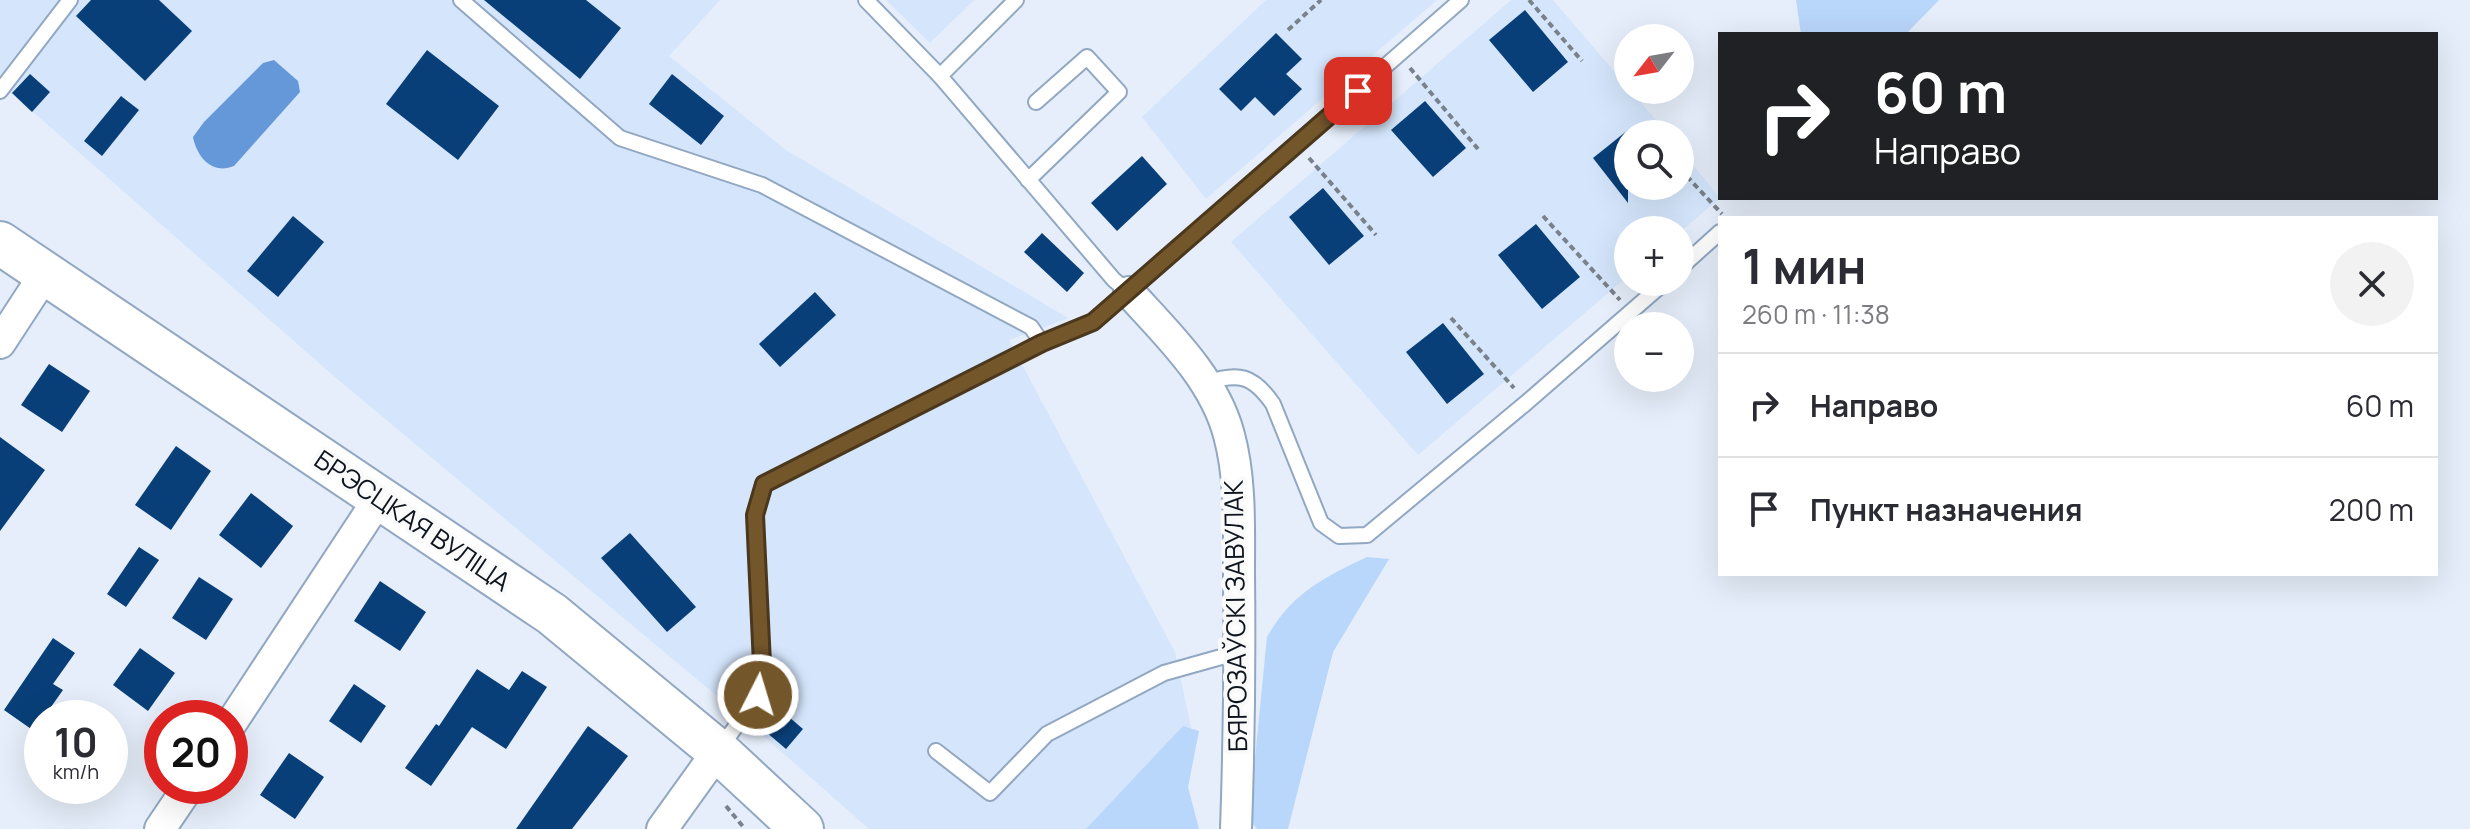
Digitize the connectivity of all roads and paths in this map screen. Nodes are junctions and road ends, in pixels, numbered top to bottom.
1 (70, 0) edge
2 (461, 0) edge
3 (866, 0) edge
4 (1016, 0) edge
5 (1321, 0) edge
6 (1461, 0) edge
7 (1529, 0) edge
8 (1288, 30) dead end
9 (1399, 55) junction
10 (1582, 61) dead end
11 (940, 76) junction
12 (0, 91) edge
13 (1036, 102) dead end
14 (1297, 145) junction
15 (1478, 149) dead end
16 (1028, 180) junction
17 (1694, 184) edge
18 (1543, 216) dead end
19 (1723, 216) edge
20 (1718, 234) edge
21 (1376, 235) dead end
22 (0, 243) edge
23 (1694, 255) edge
24 (45, 274) junction
25 (1129, 292) junction
26 (1649, 296) edge
27 (1629, 312) edge
28 (1631, 312) edge
29 (1451, 318) dead end
30 (1614, 327) edge
31 (0, 343) edge
32 (1042, 343) junction
33 (1206, 383) junction
34 (1526, 403) junction
35 (380, 497) junction
36 (1239, 652) junction
37 (246, 700) edge
38 (718, 751) junction
39 (936, 751) dead end
40 (177, 804) edge
41 (160, 829) edge
42 (662, 829) edge
43 (802, 829) edge
44 (1236, 829) edge

1 - 12 lane
2 - 32 lane
3 - 11 lane
4 - 11 lane
5 - 8 path
6 - 9 lane
7 - 10 path
9 - 14 lane
9 - 15 path
11 - 16 lane
13 - 16 lane
14 - 21 path
14 - 25 lane
16 - 25 lane
17 - 19 path
18 - 27 path
20 - 23 lane
22 - 24 street, БРЭСЦКАЯ ВУЛІЦА
24 - 31 street
24 - 35 street, БРЭСЦКАЯ ВУЛІЦА
25 - 32 lane
25 - 33 street, БЯРОЗАЎСКІ ЗАВУЛАК
26 - 28 lane
29 - 34 path
30 - 34 lane
32 - 38 lane
33 - 34 lane
33 - 36 street, БЯРОЗАЎСКІ ЗАВУЛАК
35 - 37 street
35 - 38 street, БРЭСЦКАЯ ВУЛІЦА
36 - 39 lane
36 - 44 street, БЯРОЗАЎСКІ ЗАВУЛАК
38 - 42 street
38 - 43 street, БРЭСЦКАЯ ВУЛІЦА
40 - 41 street

